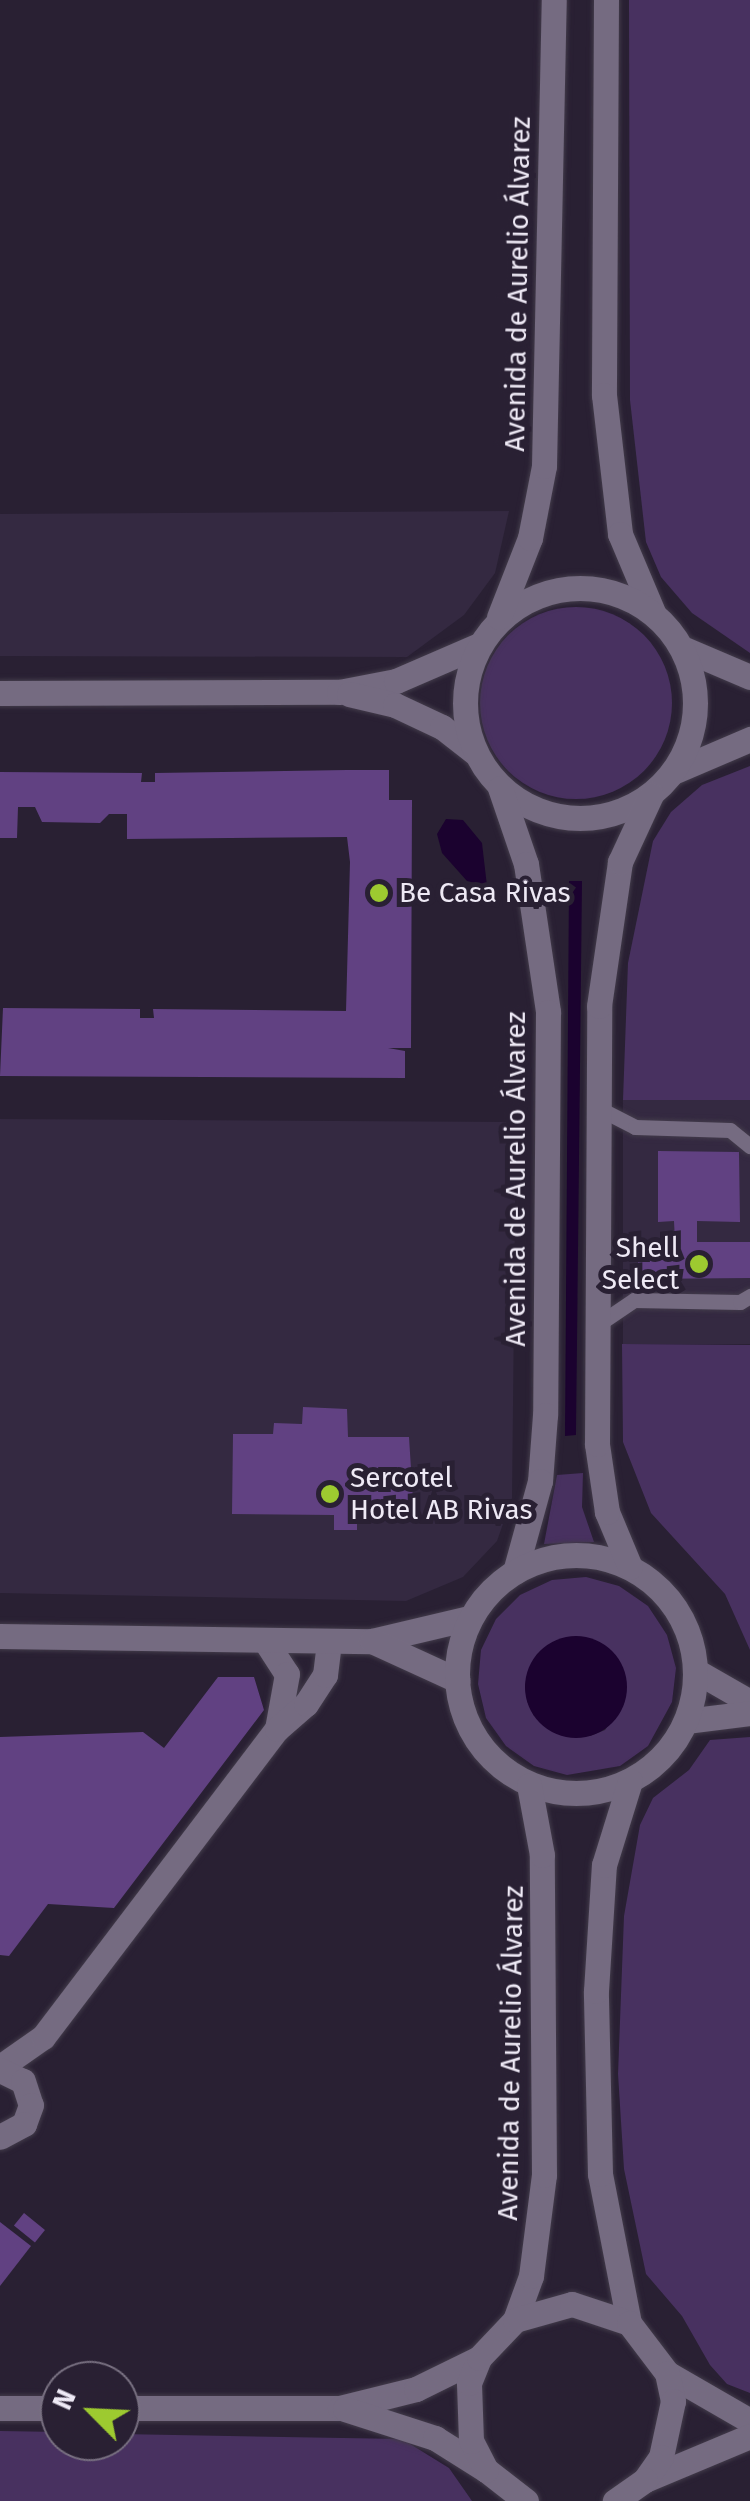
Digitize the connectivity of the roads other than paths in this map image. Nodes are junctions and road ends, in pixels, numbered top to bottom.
1 (554, 0) edge
2 (606, 0) edge
3 (653, 612) junction
4 (497, 621) junction
5 (479, 645) junction
6 (682, 648) junction
7 (750, 677) edge
8 (339, 692) junction
9 (0, 693) edge
10 (750, 740) edge
11 (474, 752) junction
12 (673, 772) junction
13 (500, 788) junction
14 (651, 794) junction
15 (600, 1108) junction
16 (748, 1138) edge
17 (747, 1305) edge
18 (600, 1323) junction
19 (630, 1567) junction
20 (515, 1572) junction
21 (469, 1618) junction
22 (0, 1636) edge
23 (372, 1641) junction
24 (266, 1642) junction
25 (329, 1642) junction
26 (696, 1671) junction
27 (457, 1680) junction
28 (750, 1702) edge
29 (750, 1713) edge
30 (686, 1720) junction
31 (278, 1729) junction
32 (630, 1781) junction
33 (529, 1785) junction
34 (42, 2037) junction
35 (0, 2069) edge
36 (28, 2089) junction
37 (0, 2137) edge
38 (514, 2320) junction
39 (629, 2323) junction
40 (479, 2358) junction
41 (667, 2373) junction
42 (0, 2408) edge
43 (40, 2408) edge
44 (140, 2408) edge
45 (340, 2408) junction
46 (750, 2422) edge
47 (750, 2436) edge
48 (486, 2470) junction
49 (630, 2493) edge
50 (526, 2501) edge

1 - 4 main road, Avenida de Aurelio Álvarez
2 - 3 main road
3 - 4 main road
3 - 6 main road
4 - 5 main road
5 - 8 main road
5 - 11 main road
6 - 7 main road
6 - 12 main road
8 - 9 main road
8 - 11 main road
10 - 12 main road
11 - 13 main road
12 - 14 main road
13 - 14 main road
13 - 20 main road, Avenida de Aurelio Álvarez
14 - 15 main road
15 - 16 lane
15 - 18 main road
17 - 18 lane
18 - 19 main road
19 - 20 main road
19 - 26 main road
20 - 21 main road
21 - 23 main road
21 - 27 main road
22 - 24 main road
23 - 25 main road
23 - 27 main road
24 - 25 main road
24 - 31 main road
25 - 31 main road
26 - 28 main road
26 - 30 main road
27 - 33 main road
29 - 30 main road
30 - 32 main road
31 - 34 main road
32 - 33 main road
32 - 39 main road
33 - 38 main road, Avenida de Aurelio Álvarez
34 - 35 main road
34 - 36 main road
35 - 36 main road
36 - 37 main road
38 - 39 main road
38 - 40 main road
39 - 41 main road
40 - 45 main road
40 - 48 main road
41 - 46 main road
41 - 49 main road
42 - 43 main road
44 - 45 main road
45 - 48 main road
47 - 49 main road
48 - 50 main road

